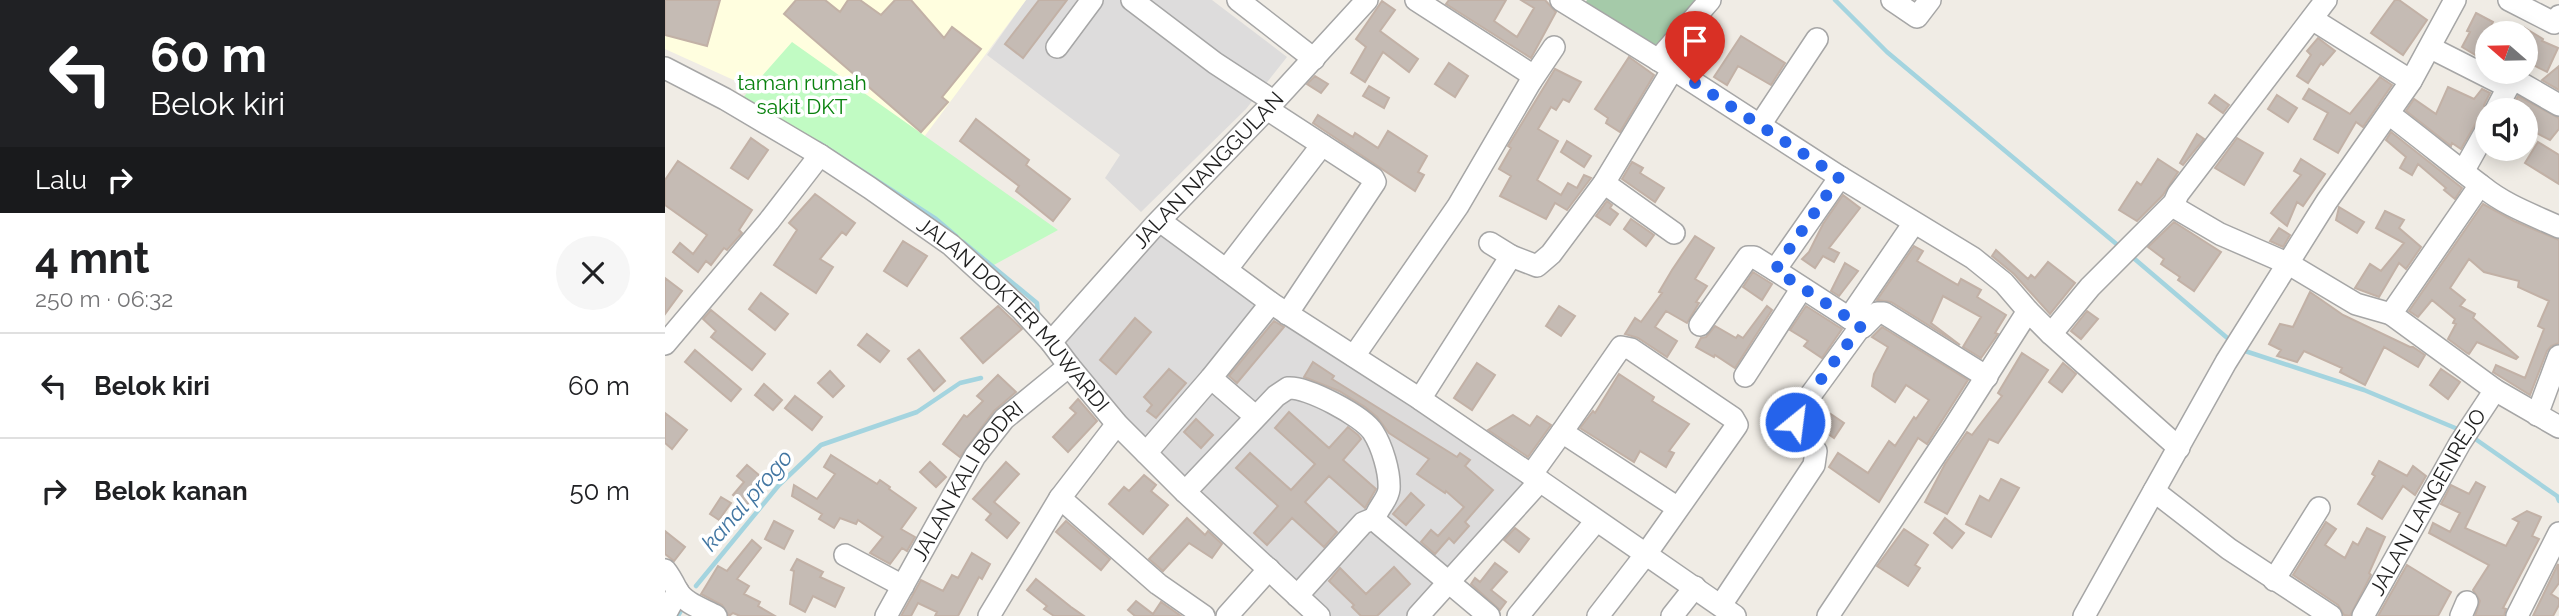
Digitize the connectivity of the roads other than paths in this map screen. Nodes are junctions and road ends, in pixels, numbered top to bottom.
1 (1092, 0) edge
2 (1132, 0) edge
3 (1238, 0) edge
4 (1367, 0) edge
5 (1416, 0) edge
6 (1710, 0) edge
7 (1892, 0) edge
8 (1930, 0) edge
9 (2326, 0) edge
10 (2455, 0) edge
11 (2509, 0) edge
12 (1573, 3) edge
13 (2559, 16) edge
14 (2312, 19) junction
15 (1817, 39) dead end
16 (1057, 47) dead end
17 (1554, 47) dead end
18 (2431, 48) junction
19 (1314, 59) junction
20 (1666, 64) junction
21 (665, 68) edge
22 (2411, 80) junction
23 (1531, 81) junction
24 (2508, 87) junction
25 (2502, 98) edge
26 (1270, 105) junction
27 (2559, 105) edge
28 (2389, 114) junction
29 (1760, 125) junction
30 (1322, 145) junction
31 (2475, 150) edge
32 (820, 155) junction
33 (2464, 170) junction
34 (1839, 177) junction
35 (1604, 183) junction
36 (2480, 185) junction
37 (2174, 203) junction
38 (1160, 221) junction
39 (1914, 223) junction
40 (2559, 227) edge
41 (1674, 233) dead end
42 (1490, 243) dead end
43 (1511, 256) junction
44 (2290, 264) junction
45 (1226, 270) junction
46 (1775, 270) junction
47 (1803, 288) junction
48 (1279, 309) junction
49 (2028, 311) junction
50 (2391, 314) junction
51 (1855, 322) junction
52 (1700, 325) dead end
53 (2050, 334) junction
54 (1051, 342) junction
55 (665, 344) edge
56 (1355, 356) junction
57 (2559, 356) edge
58 (1069, 366) junction
59 (1745, 376) dead end
60 (1987, 377) junction
61 (1211, 378) junction
62 (2495, 390) junction
63 (1420, 399) junction
64 (1255, 415) junction
65 (2537, 415) junction
66 (1117, 424) junction
67 (2559, 427) edge
68 (1562, 432) junction
69 (2179, 449) junction
70 (1146, 453) junction
71 (1535, 478) junction
72 (2154, 491) junction
73 (1185, 492) junction
74 (1060, 498) junction
75 (1678, 508) junction
76 (2319, 508) dead end
77 (1375, 518) junction
78 (1595, 521) junction
79 (2558, 536) edge
80 (1646, 554) junction
81 (845, 555) dead end
82 (1269, 569) junction
83 (665, 570) edge
84 (2274, 580) junction
85 (1447, 583) junction
86 (903, 586) junction
87 (1695, 587) junction
88 (678, 591) junction
89 (1297, 596) junction
90 (1728, 611) edge
91 (665, 615) edge
92 (716, 616) edge
93 (886, 616) edge
94 (989, 616) edge
95 (1204, 616) edge
96 (1227, 616) edge
97 (1319, 616) edge
98 (1418, 616) edge
99 (1489, 616) edge
100 (1518, 616) edge
101 (1598, 616) edge
102 (1672, 616) edge
103 (1828, 616) edge
104 (2084, 616) edge
105 (2331, 616) edge
106 (2363, 616) edge
107 (2517, 616) edge

1 - 16 street
2 - 26 street
3 - 19 street
4 - 19 street, JALAN NANGGULAN
5 - 23 street
6 - 20 street
7 - 8 street
9 - 14 street
10 - 18 street
11 - 13 street
12 - 20 street
14 - 22 street
14 - 37 street
15 - 29 street
17 - 23 street
18 - 22 street
18 - 24 street
19 - 26 street, JALAN NANGGULAN
20 - 29 street
20 - 35 street
21 - 32 street, JALAN DOKTER MUWARDI
22 - 28 street
23 - 56 street
24 - 25 street
24 - 27 street
26 - 30 street
26 - 38 street, JALAN NANGGULAN
28 - 33 street
28 - 44 street
29 - 34 street
30 - 45 street
30 - 48 street
31 - 33 street
32 - 54 street, JALAN DOKTER MUWARDI
32 - 55 street
33 - 36 street
34 - 39 street
34 - 46 street
35 - 41 street
35 - 43 street
36 - 40 street
36 - 50 street
37 - 44 street
37 - 53 street
38 - 45 street
38 - 54 street, JALAN NANGGULAN
39 - 49 street
39 - 51 street
42 - 43 street
43 - 63 street
44 - 50 street
44 - 69 street
45 - 48 street
46 - 47 street
46 - 52 street
47 - 51 street
47 - 59 street
48 - 56 street
48 - 61 street
49 - 53 street
49 - 60 street
50 - 62 street
51 - 60 street
51 - 90 street
53 - 69 street
54 - 58 street, JALAN DOKTER MUWARDI
56 - 63 street
57 - 65 street
58 - 66 street, JALAN DOKTER MUWARDI
58 - 86 street, JALAN KALI BODRI
60 - 103 street
61 - 64 street
61 - 70 street
62 - 65 street
62 - 106 street, JALAN LANGENREJO
63 - 71 street
64 - 73 street
64 - 77 street
65 - 67 street
66 - 70 street, JALAN DOKTER MUWARDI
66 - 74 street
68 - 71 street
68 - 75 street
68 - 75 street
69 - 72 street
70 - 73 street, JALAN DOKTER MUWARDI
71 - 78 street
71 - 85 street
72 - 84 street
72 - 104 street
73 - 82 street, JALAN DOKTER MUWARDI
74 - 94 street
74 - 95 street
75 - 80 street
76 - 84 street
77 - 85 street
77 - 89 street
78 - 80 street
78 - 100 street
79 - 107 street
80 - 87 street
80 - 101 street
81 - 86 street
82 - 89 street, JALAN DOKTER MUWARDI
82 - 96 street
83 - 88 street
84 - 105 street
85 - 98 street
85 - 99 street
86 - 93 street, JALAN KALI BODRI
87 - 90 street
87 - 102 street
88 - 91 street
88 - 92 street
89 - 97 street, JALAN DOKTER MUWARDI

